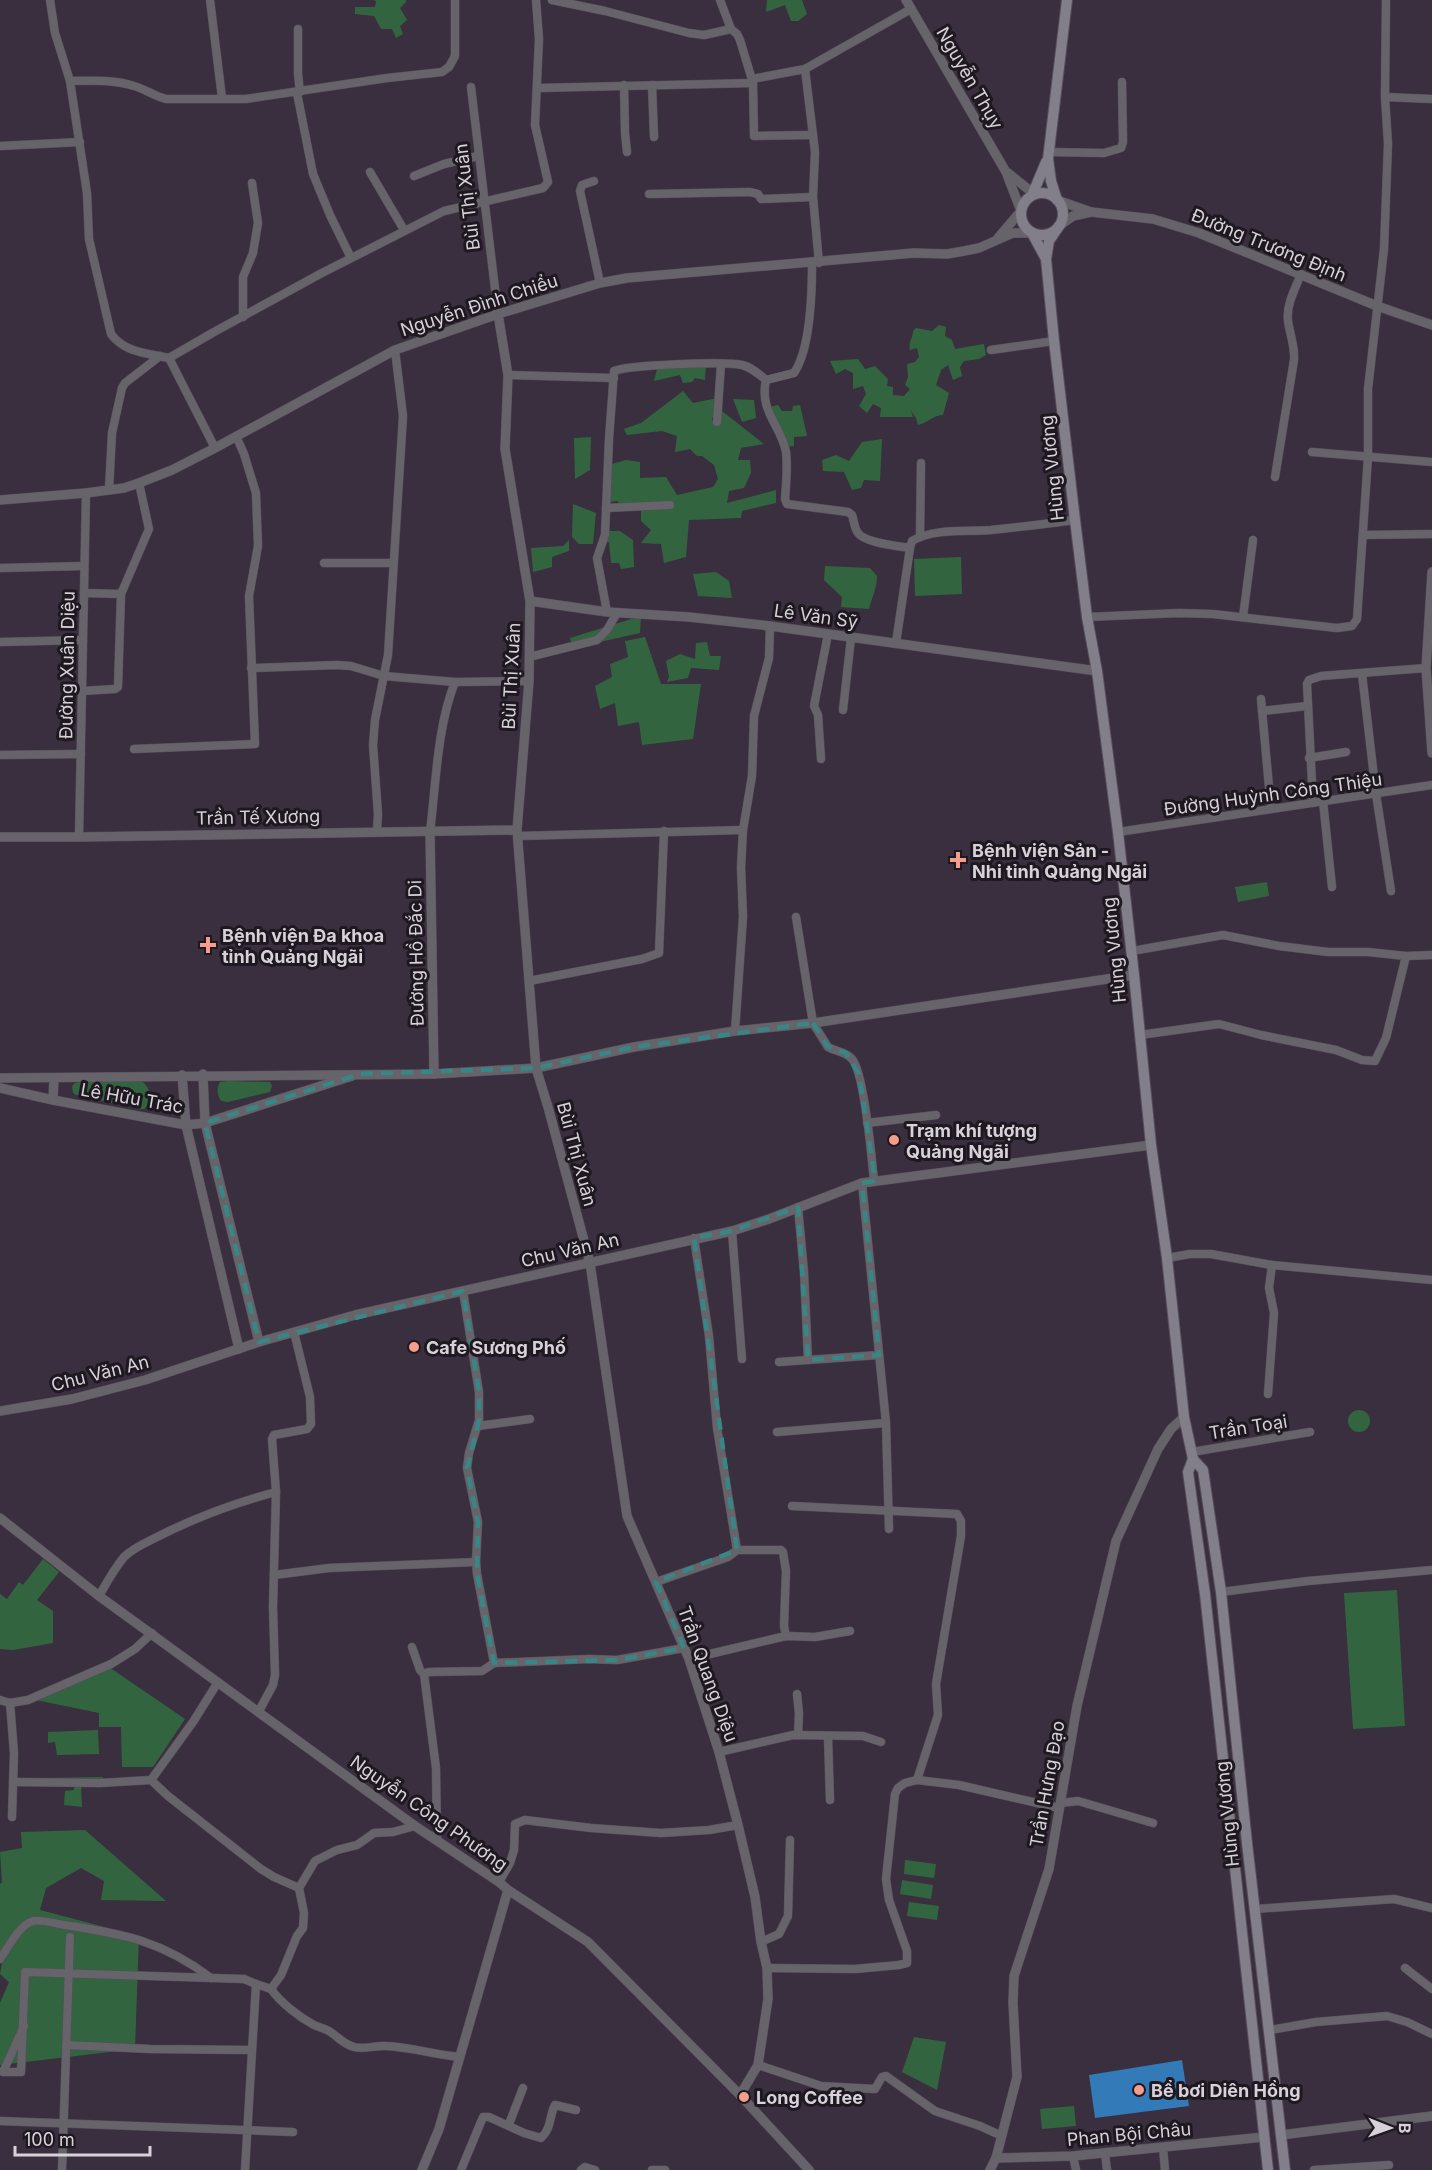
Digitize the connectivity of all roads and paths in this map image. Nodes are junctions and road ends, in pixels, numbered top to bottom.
1 (50, 0) edge
2 (210, 0) edge
3 (455, 0) edge
4 (536, 0) edge
5 (552, 0) edge
6 (720, 0) edge
7 (1067, 0) edge
8 (1386, 0) edge
9 (908, 4) edge
10 (298, 29) dead end
11 (731, 29) junction
12 (805, 69) junction
13 (70, 81) junction
14 (753, 81) junction
15 (1122, 82) dead end
16 (624, 85) junction
17 (652, 85) junction
18 (471, 87) dead end
19 (538, 88) junction
20 (298, 92) junction
21 (222, 98) junction
22 (1385, 98) junction
23 (1432, 99) edge
24 (813, 135) junction
25 (654, 137) dead end
26 (80, 142) junction
27 (0, 146) edge
28 (627, 152) dead end
29 (1048, 155) junction
30 (478, 156) junction
31 (370, 172) dead end
32 (1006, 172) junction
33 (414, 176) dead end
34 (594, 181) dead end
35 (252, 183) dead end
36 (1033, 193) junction
37 (648, 194) dead end
38 (813, 197) junction
39 (1058, 200) junction
40 (484, 201) junction
41 (1021, 211) junction
42 (1091, 212) junction
43 (1059, 226) junction
44 (404, 230) junction
45 (1032, 233) junction
46 (997, 239) junction
47 (351, 258) junction
48 (1046, 259) junction
49 (815, 263) junction
50 (1301, 274) junction
51 (600, 283) junction
52 (1377, 306) junction
53 (498, 314) junction
54 (243, 317) junction
55 (1432, 325) edge
56 (1054, 341) junction
57 (395, 350) junction
58 (992, 350) dead end
59 (160, 356) junction
60 (169, 358) junction
61 (721, 364) junction
62 (508, 375) junction
63 (614, 378) junction
64 (766, 380) junction
65 (717, 422) dead end
66 (236, 436) junction
67 (215, 448) junction
68 (1312, 452) dead end
69 (1368, 457) junction
70 (1432, 462) edge
71 (921, 463) dead end
72 (1275, 477) dead end
73 (139, 483) junction
74 (109, 489) junction
75 (86, 493) junction
76 (0, 501) edge
77 (670, 505) dead end
78 (606, 508) junction
79 (1075, 520) junction
80 (1432, 534) edge
81 (1363, 535) junction
82 (920, 537) junction
83 (1253, 540) dead end
84 (910, 548) junction
85 (324, 563) dead end
86 (393, 563) junction
87 (84, 566) junction
88 (0, 568) edge
89 (1432, 572) edge
90 (84, 593) junction
91 (121, 594) junction
92 (530, 601) junction
93 (612, 613) junction
94 (1087, 617) junction
95 (1243, 617) junction
96 (770, 627) junction
97 (828, 634) junction
98 (851, 638) junction
99 (83, 640) junction
100 (0, 642) edge
101 (896, 643) junction
102 (529, 657) junction
103 (251, 668) junction
104 (1426, 668) junction
105 (1097, 672) junction
106 (1362, 674) junction
107 (384, 676) junction
108 (529, 681) junction
109 (455, 682) junction
110 (82, 691) junction
111 (1261, 699) dead end
112 (1308, 706) junction
113 (843, 710) dead end
114 (1262, 711) junction
115 (134, 749) dead end
116 (1346, 752) dead end
117 (1432, 753) edge
118 (81, 754) junction
119 (0, 755) edge
120 (1309, 758) junction
121 (821, 759) dead end
122 (1432, 785) edge
123 (1376, 794) junction
124 (1323, 801) junction
125 (1313, 803) junction
126 (1271, 809) junction
127 (743, 830) junction
128 (377, 831) junction
129 (664, 831) junction
130 (430, 832) junction
131 (1118, 832) junction
132 (518, 833) junction
133 (0, 837) edge
134 (79, 837) junction
135 (1332, 887) dead end
136 (1391, 891) dead end
137 (796, 917) dead end
138 (1132, 951) junction
139 (1432, 955) edge
140 (1407, 956) junction
141 (1134, 975) junction
142 (529, 981) junction
143 (813, 1023) junction
144 (735, 1031) junction
145 (1140, 1035) junction
146 (536, 1068) junction
147 (203, 1074) junction
148 (360, 1074) junction
149 (434, 1074) junction
150 (182, 1076) junction
151 (0, 1078) edge
152 (54, 1078) junction
153 (0, 1088) edge
154 (53, 1100) junction
155 (936, 1115) dead end
156 (205, 1123) junction
157 (867, 1123) junction
158 (186, 1125) junction
159 (1151, 1144) junction
160 (874, 1181) junction
161 (862, 1183) junction
162 (798, 1208) junction
163 (732, 1231) junction
164 (694, 1238) junction
165 (1167, 1258) junction
166 (590, 1263) junction
167 (1272, 1264) junction
168 (1432, 1280) edge
169 (463, 1291) junction
170 (294, 1332) junction
171 (259, 1342) junction
172 (240, 1349) junction
173 (879, 1355) junction
174 (742, 1359) dead end
175 (808, 1360) junction
176 (779, 1362) dead end
177 (1268, 1394) dead end
178 (0, 1411) edge
179 (1184, 1417) junction
180 (530, 1419) dead end
181 (886, 1423) junction
182 (477, 1426) junction
183 (777, 1432) dead end
184 (1310, 1432) dead end
185 (1192, 1455) junction
186 (276, 1492) junction
187 (792, 1506) dead end
188 (889, 1511) junction
189 (0, 1518) edge
190 (889, 1529) dead end
191 (1213, 1543) junction
192 (1198, 1544) junction
193 (737, 1550) junction
194 (476, 1562) junction
195 (1432, 1570) edge
196 (274, 1575) junction
197 (656, 1582) junction
198 (1221, 1592) junction
199 (99, 1596) junction
200 (850, 1631) dead end
201 (152, 1633) junction
202 (786, 1636) junction
203 (412, 1647) dead end
204 (684, 1648) junction
205 (689, 1659) junction
206 (495, 1663) junction
207 (424, 1674) junction
208 (218, 1682) junction
209 (796, 1694) dead end
210 (0, 1700) edge
211 (10, 1703) junction
212 (259, 1712) junction
213 (798, 1735) junction
214 (828, 1736) junction
215 (881, 1742) dead end
216 (719, 1752) junction
217 (151, 1780) junction
218 (917, 1780) junction
219 (13, 1782) junction
220 (830, 1800) dead end
221 (1059, 1805) junction
222 (12, 1817) dead end
223 (1153, 1824) dead end
224 (738, 1825) junction
225 (415, 1826) junction
226 (437, 1840) junction
227 (790, 1840) dead end
228 (499, 1882) junction
229 (299, 1888) junction
230 (508, 1890) junction
231 (1253, 1894) junction
232 (1238, 1896) junction
233 (1432, 1908) edge
234 (1256, 1909) junction
235 (70, 1937) dead end
236 (761, 1942) junction
237 (0, 1959) edge
238 (768, 1968) junction
239 (1405, 1968) dead end
240 (70, 1975) junction
241 (212, 1979) junction
242 (256, 1984) junction
243 (272, 1989) junction
244 (1432, 1989) edge
245 (24, 2026) junction
246 (1270, 2030) junction
247 (1432, 2034) edge
248 (66, 2045) junction
249 (251, 2050) junction
250 (460, 2057) junction
251 (758, 2065) junction
252 (523, 2088) dead end
253 (740, 2095) junction
254 (576, 2110) dead end
255 (1432, 2116) edge
256 (0, 2121) edge
257 (64, 2124) junction
258 (509, 2124) junction
259 (246, 2130) junction
260 (293, 2132) dead end
261 (1281, 2135) junction
262 (1002, 2136) junction
263 (1264, 2137) junction
264 (1163, 2148) junction
265 (1105, 2153) junction
266 (1073, 2156) junction
267 (996, 2158) junction
268 (1389, 2165) dead end
269 (62, 2170) edge
270 (245, 2170) edge
271 (422, 2170) edge
272 (460, 2170) edge
273 (581, 2170) edge
274 (595, 2170) edge
275 (652, 2170) edge
276 (665, 2170) edge
277 (809, 2170) edge
278 (990, 2170) edge
279 (1076, 2170) edge
280 (1107, 2170) edge
281 (1165, 2170) edge
282 (1268, 2170) edge
283 (1285, 2170) edge
284 (1314, 2170) edge

1 - 13 street
2 - 21 street
3 - 20 street
4 - 19 street
5 - 11 street
6 - 11 street
7 - 29 main road
8 - 22 street
9 - 12 street
9 - 32 street, Nguyễn Thụy
10 - 20 street
11 - 14 street
12 - 14 street
12 - 24 street
13 - 21 street
13 - 26 street
14 - 17 street
14 - 24 street
15 - 29 street
16 - 17 street
16 - 19 street
16 - 28 street
17 - 25 street
18 - 30 street, Bùi Thị Xuân
19 - 40 street
20 - 21 street
20 - 47 street
22 - 23 street
22 - 52 street
24 - 38 street
26 - 27 street
26 - 59 street
29 - 36 main road
29 - 39 main road
30 - 33 street
30 - 40 street, Bùi Thị Xuân
31 - 44 street
32 - 36 street
32 - 41 street
34 - 51 street
35 - 54 street
36 - 39 main road
36 - 41 main road
37 - 38 street
38 - 49 street
39 - 42 street, Đường Trương Định
39 - 43 main road
40 - 44 street
40 - 53 street, Bùi Thị Xuân
41 - 45 main road
41 - 46 street
42 - 43 street, Đường Trương Định
42 - 50 street, Đường Trương Định
43 - 45 main road
43 - 48 main road
44 - 47 street
45 - 46 street, Nguyễn Đình Chiểu
45 - 48 main road
46 - 49 street, Nguyễn Đình Chiểu
47 - 54 street
48 - 56 main road, Hùng Vương
49 - 51 street, Nguyễn Đình Chiểu
49 - 64 street
50 - 52 street, Đường Trương Định
50 - 72 street
51 - 53 street, Nguyễn Đình Chiểu
52 - 55 street, Đường Trương Định
52 - 69 street
53 - 57 street, Nguyễn Đình Chiểu
53 - 62 street, Bùi Thị Xuân
54 - 60 street
56 - 58 street
56 - 79 main road, Hùng Vương
57 - 66 street, Nguyễn Đình Chiểu
57 - 86 street
59 - 60 street
59 - 74 street
60 - 67 street
61 - 63 street
61 - 64 street
61 - 65 street
62 - 63 street
62 - 92 street, Bùi Thị Xuân
63 - 78 street
64 - 84 street
66 - 67 street, Nguyễn Đình Chiểu
66 - 103 street
67 - 73 street, Nguyễn Đình Chiểu
68 - 69 street
69 - 70 street
69 - 81 street
71 - 82 street
73 - 74 street, Nguyễn Đình Chiểu
73 - 91 street
74 - 75 street, Nguyễn Đình Chiểu
75 - 76 street, Nguyễn Đình Chiểu
75 - 87 street, Đường Xuân Diệu
77 - 78 street
78 - 93 street
79 - 82 street
79 - 94 main road, Hùng Vương
80 - 81 street
81 - 95 street
82 - 84 street
83 - 95 street
84 - 101 street
85 - 86 street
86 - 107 street
87 - 88 street
87 - 90 street, Đường Xuân Diệu
89 - 104 street
90 - 91 street
90 - 99 street, Đường Xuân Diệu
91 - 110 street
92 - 93 street, Lê Văn Sỹ
92 - 102 street, Bùi Thị Xuân
93 - 96 street, Lê Văn Sỹ
93 - 102 street
94 - 95 street
94 - 105 main road, Hùng Vương
96 - 97 street, Lê Văn Sỹ
96 - 127 street
97 - 98 street, Lê Văn Sỹ
97 - 121 street
98 - 101 street, Lê Văn Sỹ
98 - 113 street
99 - 100 street
99 - 110 street, Đường Xuân Diệu
101 - 105 street, Lê Văn Sỹ
102 - 108 street, Bùi Thị Xuân
103 - 107 street
103 - 115 street
104 - 106 street
104 - 117 street
105 - 131 main road, Hùng Vương
106 - 112 street
106 - 123 street
107 - 109 street
107 - 128 street
108 - 109 street
108 - 132 street, Bùi Thị Xuân
109 - 130 street
110 - 118 street, Đường Xuân Diệu
111 - 114 street
112 - 114 street
112 - 120 street
114 - 126 street
116 - 120 street
118 - 119 street
118 - 134 street, Đường Xuân Diệu
120 - 125 street
122 - 123 street, Đường Huỳnh Công Thiệu
123 - 124 street, Đường Huỳnh Công Thiệu
123 - 136 street
124 - 125 street, Đường Huỳnh Công Thiệu
124 - 135 street
125 - 126 street, Đường Huỳnh Công Thiệu
126 - 131 street, Đường Huỳnh Công Thiệu
127 - 129 street
127 - 144 street
128 - 130 street, Trần Tế Xương
128 - 134 street, Trần Tế Xương
129 - 132 street
129 - 142 street
130 - 132 street, Trần Tế Xương
130 - 149 street, Đường Hồ Đắc Di
131 - 138 main road, Hùng Vương
132 - 142 street, Bùi Thị Xuân
133 - 134 street, Trần Tế Xương
137 - 143 street
138 - 140 street
138 - 141 main road, Hùng Vương
139 - 140 street
140 - 145 street
141 - 143 street, Lê Hữu Trác
141 - 145 main road, Hùng Vương
142 - 146 street, Bùi Thị Xuân
143 - 144 street, Lê Hữu Trác
143 - 157 street
144 - 146 street, Lê Hữu Trác
145 - 159 main road, Hùng Vương
146 - 149 street, Lê Hữu Trác
146 - 166 street, Bùi Thị Xuân
147 - 148 street, Lê Hữu Trác
147 - 150 street, Lê Hữu Trác
147 - 156 street
148 - 149 street, Lê Hữu Trác
148 - 156 street, Lê Hữu Trác
150 - 152 street, Lê Hữu Trác
150 - 158 street
151 - 152 street, Lê Hữu Trác
152 - 154 street
153 - 154 street, Lê Hữu Trác
154 - 158 street, Lê Hữu Trác
155 - 157 street
156 - 158 street, Lê Hữu Trác
156 - 171 street
157 - 160 street
158 - 172 street
159 - 160 street, Chu Văn An
159 - 165 main road, Hùng Vương
160 - 161 street, Chu Văn An
161 - 162 street, Chu Văn An
161 - 173 street
162 - 163 street, Chu Văn An
162 - 175 street
163 - 164 street, Chu Văn An
163 - 174 street
164 - 166 street, Chu Văn An
164 - 193 street
165 - 167 street
165 - 179 main road, Hùng Vương
166 - 169 street, Chu Văn An
166 - 197 street, Trần Quang Diệu
167 - 168 street
167 - 177 street
169 - 170 street, Chu Văn An
169 - 182 street
170 - 171 street, Chu Văn An
170 - 186 street
171 - 172 street, Chu Văn An
172 - 178 street, Chu Văn An
173 - 175 street
173 - 181 street
175 - 176 street
179 - 185 main road, Hùng Vương
179 - 221 street, Trần Hưng Đạo
180 - 182 street
181 - 183 street
181 - 188 street
182 - 194 street
184 - 185 street, Trần Toại
185 - 191 main road, Hùng Vương
185 - 192 main road, Hùng Vương
186 - 196 street
186 - 199 street
187 - 188 street
188 - 190 street
188 - 218 street
189 - 199 street, Nguyễn Công Phương
191 - 192 main road
191 - 198 main road, Hùng Vương
192 - 232 main road, Hùng Vương
193 - 197 street
193 - 202 street
194 - 196 street
194 - 206 street
195 - 198 street
196 - 212 street
197 - 204 street, Trần Quang Diệu
198 - 231 main road, Hùng Vương
199 - 201 street, Nguyễn Công Phương
200 - 202 street
201 - 208 street, Nguyễn Công Phương
201 - 211 street
202 - 205 street
203 - 207 street
204 - 205 street, Trần Quang Diệu
204 - 206 street
205 - 216 street, Trần Quang Diệu
206 - 207 street
207 - 226 street
208 - 212 street, Nguyễn Công Phương
208 - 217 street
209 - 213 street
210 - 211 street
211 - 219 street
212 - 225 street, Nguyễn Công Phương
213 - 214 street
213 - 216 street
214 - 215 street
214 - 220 street
216 - 224 street, Trần Quang Diệu
217 - 219 street
217 - 229 street
218 - 221 street
218 - 238 street
219 - 222 street
221 - 223 street
221 - 262 street, Trần Hưng Đạo
224 - 228 street
224 - 236 street, Trần Quang Diệu
225 - 226 street, Nguyễn Công Phương
225 - 229 street
226 - 228 street, Nguyễn Công Phương
227 - 236 street
228 - 230 street, Nguyễn Công Phương
229 - 243 street
230 - 250 street
230 - 253 street, Nguyễn Công Phương
231 - 232 main road
231 - 234 main road, Hùng Vương
232 - 263 main road, Hùng Vương
233 - 234 street
234 - 246 main road, Hùng Vương
235 - 240 street
236 - 238 street, Trần Quang Diệu
237 - 241 street
238 - 251 street, Trần Quang Diệu
239 - 244 street
240 - 241 street
240 - 245 street
240 - 248 street
241 - 242 street
242 - 243 street
242 - 249 street
243 - 250 street
245 - 245 street
246 - 247 street
246 - 261 main road, Hùng Vương
248 - 249 street
248 - 257 street
249 - 259 street
250 - 271 street
251 - 253 street, Trần Quang Diệu
251 - 262 street
252 - 258 street
253 - 277 street, Nguyễn Công Phương
254 - 258 street
255 - 261 street
256 - 257 street
257 - 259 street
257 - 269 street
258 - 272 street
259 - 260 street
259 - 270 street
261 - 263 main road
261 - 283 main road, Hùng Vương
262 - 267 street, Trần Hưng Đạo
263 - 264 street, Phan Bội Châu
263 - 282 main road, Hùng Vương
264 - 265 street, Phan Bội Châu
264 - 281 street
265 - 266 street, Phan Bội Châu
265 - 280 street
266 - 267 street, Phan Bội Châu
266 - 279 street
267 - 278 street, Trần Hưng Đạo
268 - 284 street
273 - 274 street
275 - 276 street

